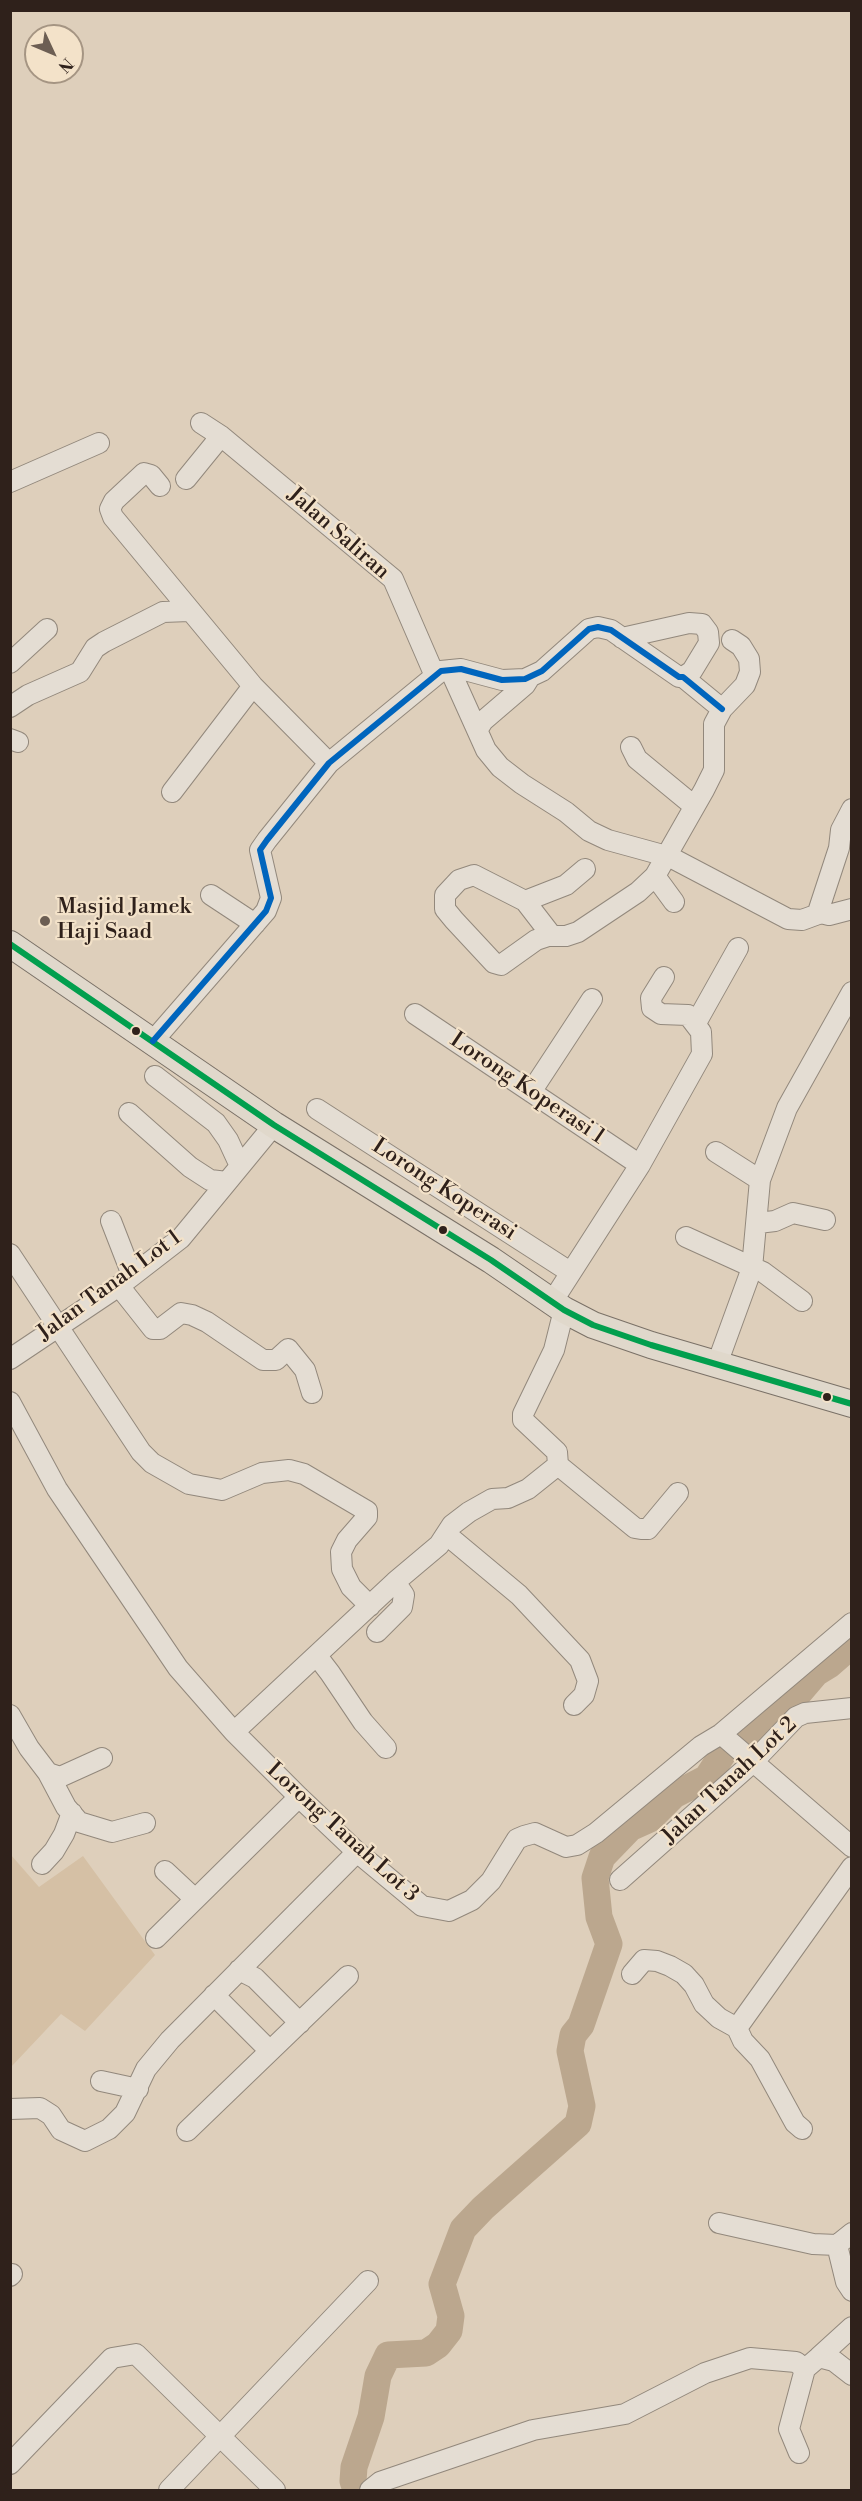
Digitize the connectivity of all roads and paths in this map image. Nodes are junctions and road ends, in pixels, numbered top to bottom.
1 (201, 423) dead end
2 (221, 436) junction
3 (99, 443) dead end
4 (186, 479) dead end
5 (10, 482) edge
6 (160, 486) dead end
7 (189, 611) junction
8 (47, 629) dead end
9 (622, 638) junction
10 (732, 640) dead end
11 (10, 663) edge
12 (443, 673) junction
13 (530, 677) junction
14 (684, 677) junction
15 (253, 686) junction
16 (10, 707) edge
17 (722, 709) junction
18 (478, 729) junction
19 (631, 747) dead end
20 (330, 763) junction
21 (172, 792) dead end
22 (694, 806) junction
23 (852, 809) edge
24 (666, 856) junction
25 (585, 869) dead end
26 (655, 876) junction
27 (211, 895) dead end
28 (525, 901) junction
29 (674, 903) dead end
30 (852, 909) edge
31 (821, 913) junction
32 (255, 924) junction
33 (552, 936) junction
34 (10, 944) edge
35 (738, 948) dead end
36 (664, 977) dead end
37 (852, 992) edge
38 (592, 999) dead end
39 (415, 1014) dead end
40 (696, 1023) junction
41 (153, 1041) junction
42 (155, 1076) dead end
43 (531, 1092) junction
44 (317, 1108) dead end
45 (129, 1113) dead end
46 (274, 1125) junction
47 (716, 1152) dead end
48 (640, 1165) junction
49 (240, 1166) junction
50 (760, 1179) junction
51 (227, 1182) junction
52 (825, 1220) dead end
53 (111, 1221) dead end
54 (758, 1222) junction
55 (686, 1238) dead end
56 (10, 1254) edge
57 (752, 1268) junction
58 (570, 1272) junction
59 (125, 1280) junction
60 (802, 1301) dead end
61 (558, 1306) junction
62 (58, 1325) junction
63 (10, 1359) edge
64 (717, 1364) junction
65 (312, 1393) dead end
66 (10, 1402) edge
67 (852, 1404) edge
68 (558, 1466) junction
69 (678, 1493) dead end
70 (447, 1535) junction
71 (395, 1582) junction
72 (370, 1606) junction
73 (852, 1623) edge
74 (378, 1632) dead end
75 (317, 1656) junction
76 (574, 1705) dead end
77 (852, 1708) edge
78 (10, 1715) edge
79 (234, 1732) junction
80 (386, 1748) dead end
81 (737, 1748) junction
82 (102, 1758) dead end
83 (48, 1773) junction
84 (299, 1797) junction
85 (72, 1813) junction
86 (145, 1823) dead end
87 (852, 1847) edge
88 (357, 1852) junction
89 (42, 1864) dead end
90 (852, 1867) edge
91 (165, 1871) dead end
92 (620, 1880) dead end
93 (195, 1899) junction
94 (156, 1938) dead end
95 (239, 1970) junction
96 (632, 1974) dead end
97 (348, 1976) dead end
98 (214, 1995) junction
99 (300, 2023) junction
100 (737, 2028) junction
101 (271, 2049) junction
102 (101, 2081) dead end
103 (138, 2089) junction
104 (10, 2109) edge
105 (802, 2129) dead end
106 (188, 2131) dead end
107 (719, 2223) dead end
108 (844, 2239) edge
109 (368, 2281) dead end
110 (852, 2291) edge
111 (852, 2327) edge
112 (812, 2363) junction
113 (852, 2375) edge
114 (220, 2436) junction
115 (799, 2453) dead end
116 (10, 2464) edge
117 (169, 2490) edge
118 (275, 2490) edge
119 (370, 2490) edge

1 - 2 street, Jalan Saliran
2 - 4 street
2 - 12 street, Jalan Saliran
3 - 5 street
6 - 7 street
7 - 15 street
7 - 16 street
8 - 11 street
9 - 13 street
9 - 14 street
9 - 14 street
10 - 17 street
12 - 13 street
12 - 18 street, Jalan Saliran
12 - 20 street
13 - 18 street
14 - 17 street
15 - 20 street
15 - 21 street
17 - 22 street
18 - 24 street, Jalan Saliran
19 - 22 street
20 - 32 street
22 - 24 street
23 - 31 street
24 - 26 street
24 - 31 street, Jalan Saliran
25 - 28 street
26 - 29 street
26 - 33 street
27 - 32 street
28 - 33 street
28 - 33 street
30 - 31 street, Jalan Saliran
32 - 41 street
34 - 41 main road
35 - 40 street
36 - 40 street
37 - 50 street
38 - 43 street
39 - 43 street, Lorong Koperasi 1
40 - 48 street
41 - 46 main road
42 - 49 street
43 - 48 street, Lorong Koperasi 1
44 - 58 street, Lorong Koperasi
45 - 51 street
46 - 49 street, Jalan Tanah Lot 1
46 - 61 main road
47 - 50 street
48 - 58 street
49 - 51 street, Jalan Tanah Lot 1
50 - 54 street
51 - 59 street, Jalan Tanah Lot 1
52 - 54 street
53 - 59 street
54 - 57 street
55 - 57 street
56 - 62 street
57 - 60 street
57 - 64 street
58 - 61 street
59 - 62 street, Jalan Tanah Lot 1
59 - 65 street
61 - 64 main road
61 - 68 street
62 - 63 street, Jalan Tanah Lot 1
62 - 72 street
64 - 67 main road
66 - 79 street, Lorong Tanah Lot 3
68 - 69 street
68 - 70 street
70 - 71 street
70 - 76 street
71 - 72 street
71 - 74 street
72 - 75 street
73 - 81 street, Lorong Tanah Lot 3
75 - 79 street
75 - 80 street
77 - 81 street, Jalan Tanah Lot 2
78 - 83 street
79 - 84 street, Lorong Tanah Lot 3
81 - 87 street
81 - 88 street, Lorong Tanah Lot 3
81 - 92 street, Jalan Tanah Lot 2
82 - 83 street
83 - 85 street
84 - 88 street, Lorong Tanah Lot 3
84 - 93 street
85 - 86 street
85 - 89 street
88 - 95 street
90 - 100 street
91 - 93 street
93 - 94 street
95 - 98 street
95 - 99 street
96 - 100 street
97 - 99 street
98 - 101 street
98 - 103 street
99 - 101 street
100 - 105 street
101 - 106 street
102 - 103 street
103 - 104 street
107 - 108 street
108 - 110 street
109 - 114 street
111 - 112 street
112 - 113 street
112 - 115 street
112 - 119 street
114 - 116 street
114 - 117 street
114 - 118 street

